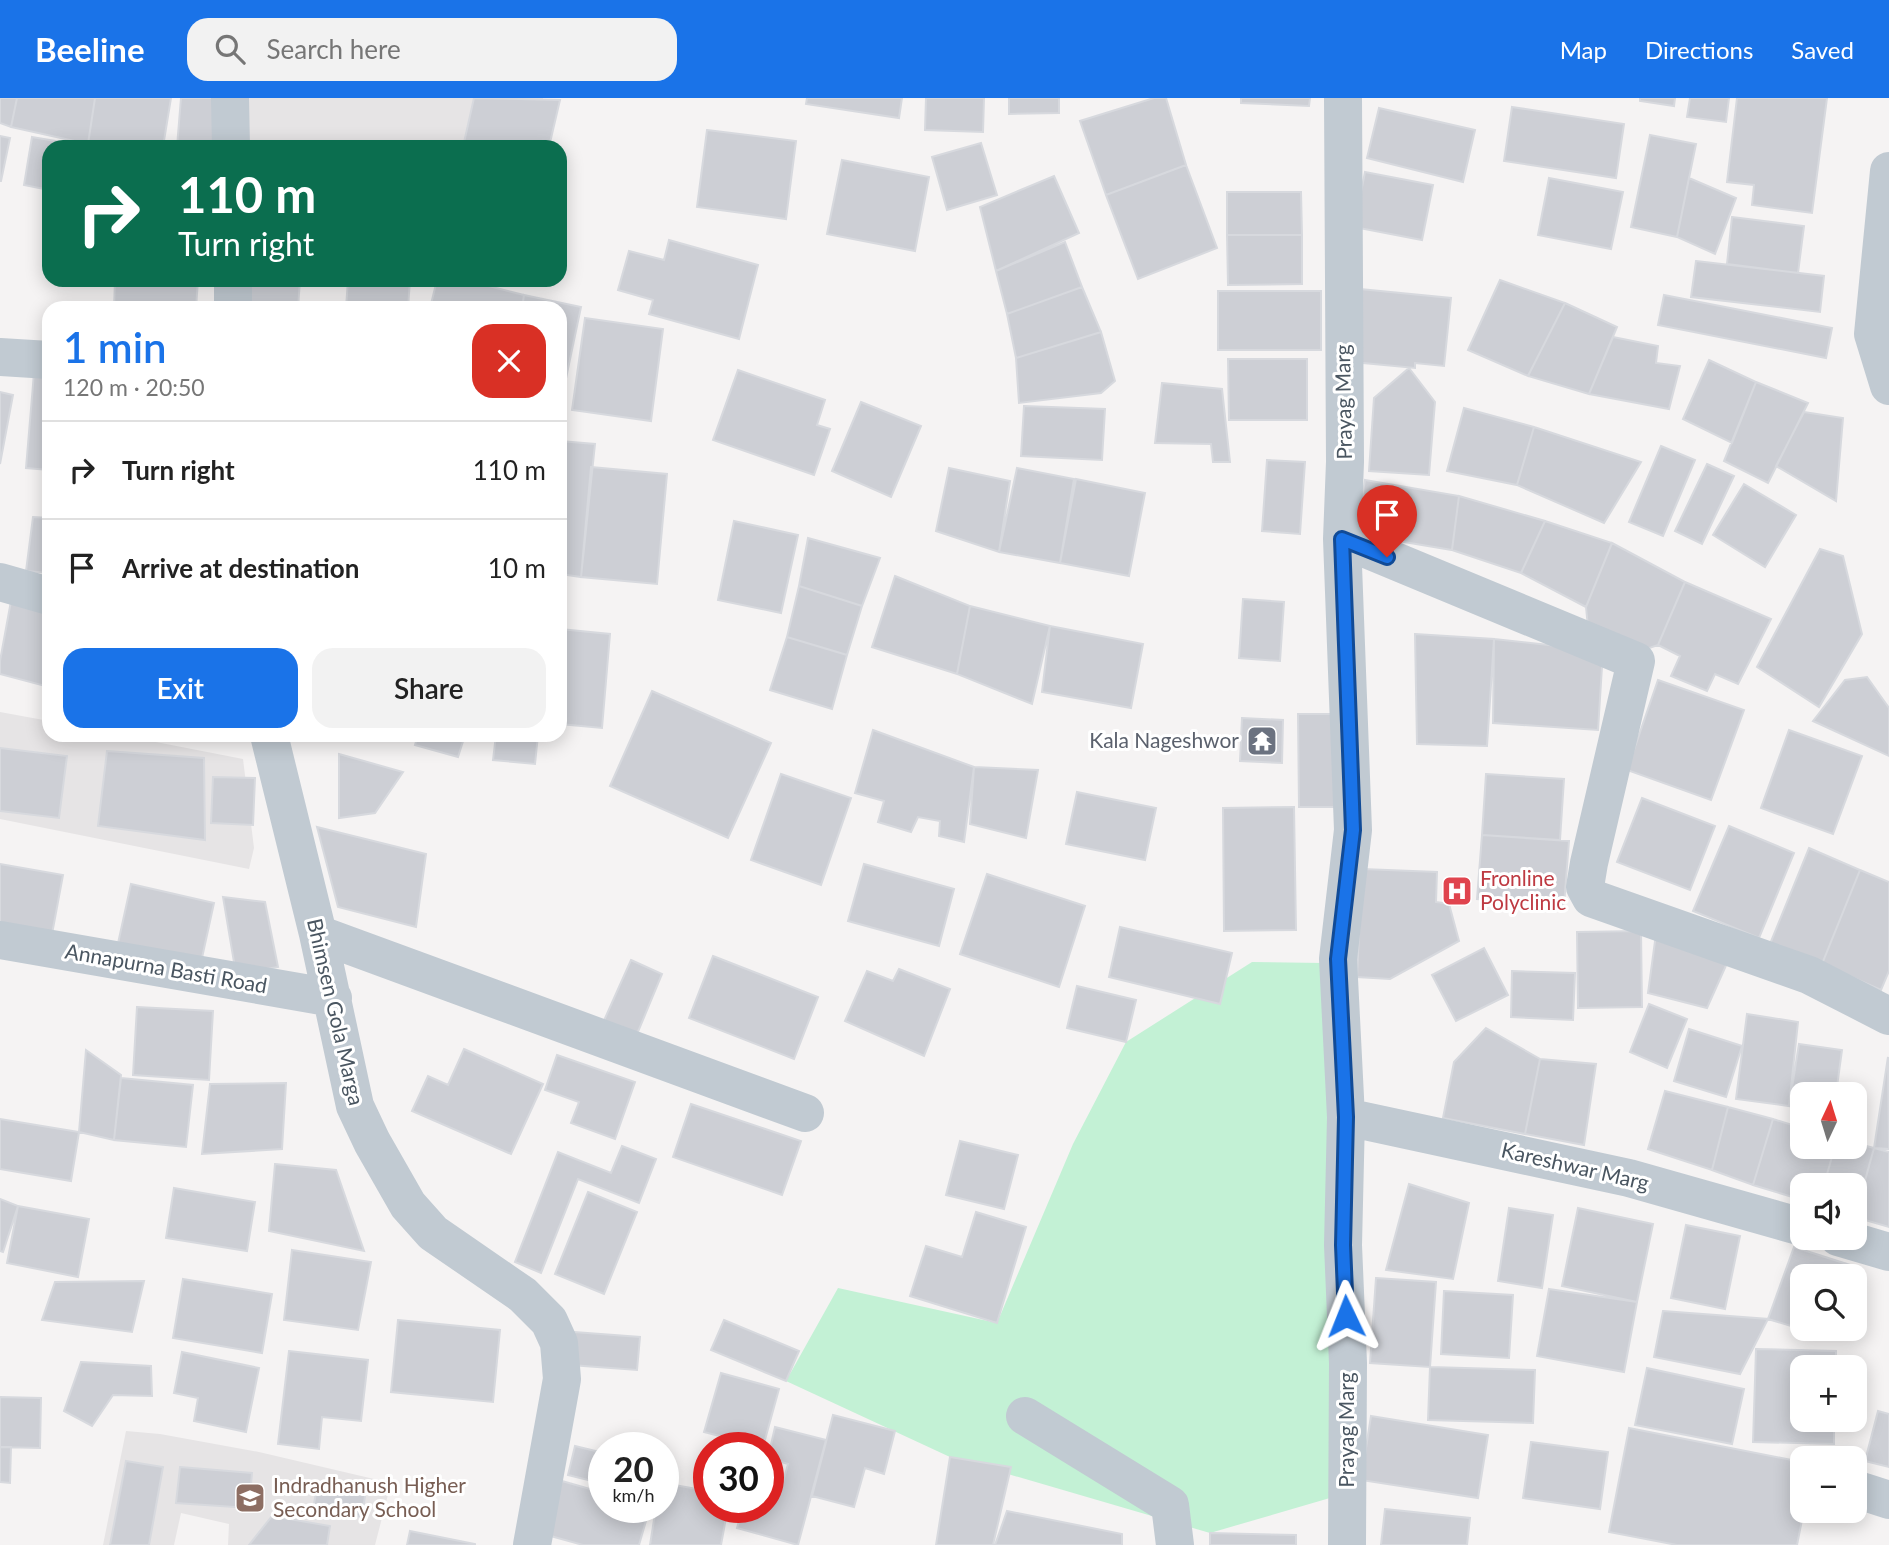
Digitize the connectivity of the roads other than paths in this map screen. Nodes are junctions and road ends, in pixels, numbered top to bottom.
1 (230, 98) edge
2 (1343, 98) edge
3 (231, 140) edge
4 (1889, 172) edge
5 (0, 357) edge
6 (42, 360) edge
7 (1889, 386) edge
8 (1342, 539) junction
9 (0, 582) edge
10 (42, 594) edge
11 (271, 742) edge
12 (318, 934) junction
13 (0, 940) edge
14 (333, 998) junction
15 (1889, 1016) edge
16 (805, 1113) dead end
17 (1346, 1117) junction
18 (1790, 1224) edge
19 (1867, 1246) edge
20 (1889, 1252) edge
21 (1025, 1416) dead end
22 (1867, 1493) edge
23 (1889, 1500) edge
24 (533, 1545) edge
25 (1175, 1545) edge
26 (1347, 1545) edge

1 - 3 street
2 - 8 street, Prayag Marg
4 - 7 street
5 - 6 street
8 - 15 street
8 - 17 street, Prayag Marg
9 - 10 street
11 - 12 street, Bhimsen Gola Marga
12 - 14 street, Bhimsen Gola Marga
12 - 16 street
13 - 14 street, Annapurna Basti Road
14 - 24 street, Bhimsen Gola Marga
17 - 18 street, Kareshwar Marg
17 - 26 street, Prayag Marg
19 - 20 street
21 - 25 street
22 - 23 street

